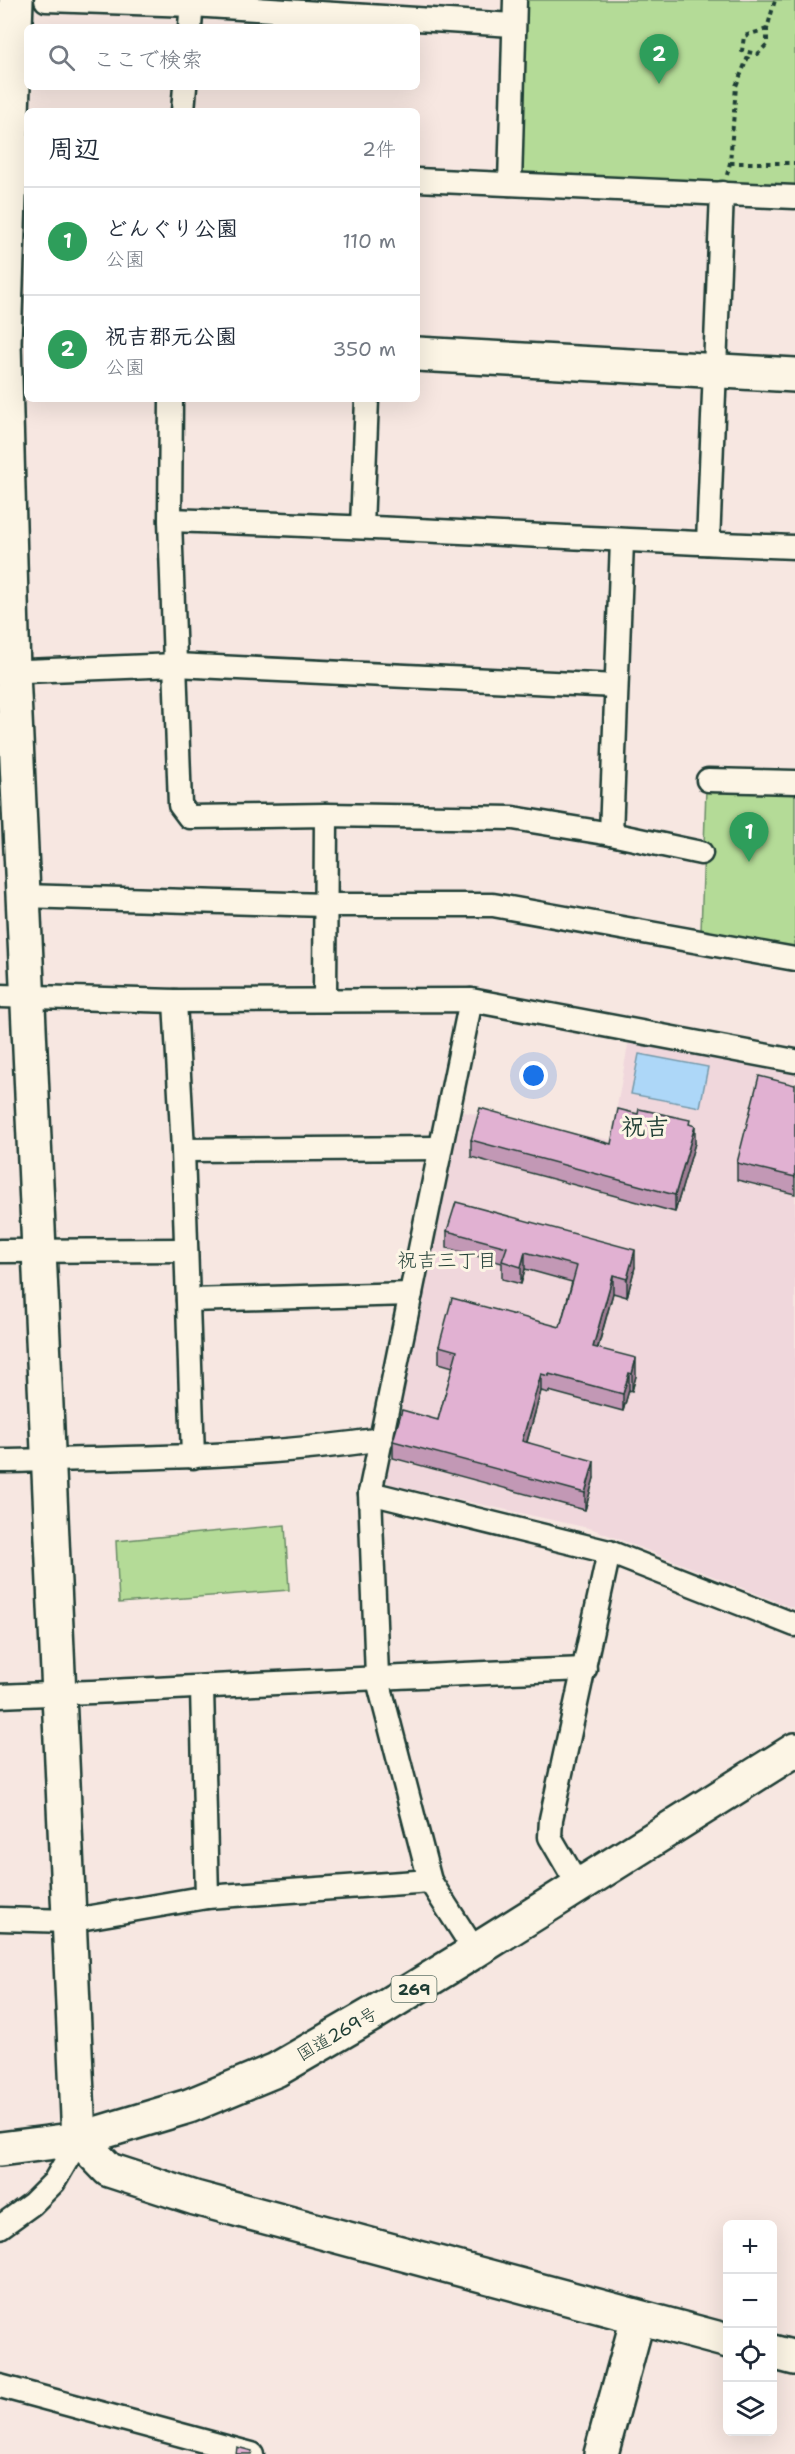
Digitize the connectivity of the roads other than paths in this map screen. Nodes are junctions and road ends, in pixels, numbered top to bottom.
1 (16, 0) edge
2 (46, 0) edge
3 (515, 0) edge
4 (191, 11) edge
5 (513, 24) junction
6 (185, 90) edge
7 (183, 108) edge
8 (420, 180) edge
9 (510, 184) junction
10 (722, 194) junction
11 (795, 196) edge
12 (10, 342) edge
13 (420, 354) edge
14 (714, 372) junction
15 (795, 375) edge
16 (171, 402) edge
17 (367, 402) edge
18 (170, 520) junction
19 (362, 526) junction
20 (622, 541) junction
21 (708, 543) junction
22 (795, 547) edge
23 (176, 665) junction
24 (7, 672) edge
25 (616, 686) junction
26 (708, 780) dead end
27 (795, 782) edge
28 (326, 815) junction
29 (610, 834) junction
30 (701, 853) dead end
31 (23, 896) junction
32 (325, 904) junction
33 (795, 958) edge
34 (14, 996) edge
35 (325, 999) junction
36 (471, 1000) junction
37 (175, 1001) junction
38 (795, 1061) edge
39 (439, 1148) junction
40 (183, 1150) junction
41 (40, 1249) junction
42 (186, 1250) junction
43 (0, 1251) edge
44 (411, 1294) junction
45 (188, 1300) junction
46 (382, 1439) junction
47 (193, 1457) junction
48 (48, 1460) junction
49 (0, 1461) edge
50 (370, 1493) junction
51 (609, 1552) junction
52 (795, 1625) edge
53 (585, 1668) junction
54 (377, 1676) junction
55 (202, 1688) junction
56 (59, 1693) junction
57 (0, 1696) edge
58 (795, 1750) edge
59 (430, 1881) junction
60 (578, 1885) junction
61 (207, 1897) junction
62 (0, 1919) edge
63 (68, 1921) junction
64 (475, 1951) junction
65 (79, 2139) junction
66 (0, 2149) edge
67 (0, 2227) edge
68 (638, 2318) junction
69 (723, 2340) edge
70 (777, 2353) edge
71 (795, 2358) edge
72 (0, 2386) edge
73 (252, 2454) edge
74 (601, 2454) edge

1 - 12 main road
2 - 4 street
3 - 5 street
4 - 5 street
5 - 9 street
6 - 7 street
8 - 9 street
9 - 10 street
10 - 11 street
10 - 14 street
12 - 24 main road
13 - 14 main road
14 - 15 main road
14 - 21 street
16 - 18 street
17 - 19 street
18 - 19 street
18 - 23 street
19 - 20 street
20 - 21 street
20 - 25 street
21 - 22 street
23 - 24 street
23 - 25 street
23 - 28 street
24 - 31 main road
25 - 29 street
26 - 27 street
28 - 29 street
28 - 32 street
29 - 30 street
31 - 32 street
31 - 34 main road
32 - 33 street
32 - 35 street
34 - 37 street
34 - 41 main road
35 - 36 street
35 - 37 street
36 - 38 street
36 - 39 street
37 - 40 street
39 - 40 street
39 - 44 street
40 - 42 street
41 - 42 street
41 - 43 street
41 - 48 main road
42 - 45 street
44 - 45 street
44 - 46 street
45 - 47 street
46 - 47 street
46 - 50 street
47 - 48 street
48 - 49 street
48 - 56 main road
50 - 51 street
50 - 54 street
51 - 52 street
51 - 53 street
53 - 54 street
53 - 60 street
54 - 55 street
54 - 59 street
55 - 56 street
55 - 61 street
56 - 57 street
56 - 63 main road
58 - 60 main road, 国道269号 / 269
59 - 61 street
59 - 64 street
60 - 64 main road, 国道269号 / 269
61 - 63 street
62 - 63 street
63 - 65 main road
64 - 65 main road, 国道269号 / 269
65 - 66 main road, 国道269号 / 269
65 - 67 street
65 - 68 main road
68 - 69 main road
68 - 74 main road
70 - 71 main road
72 - 73 street

